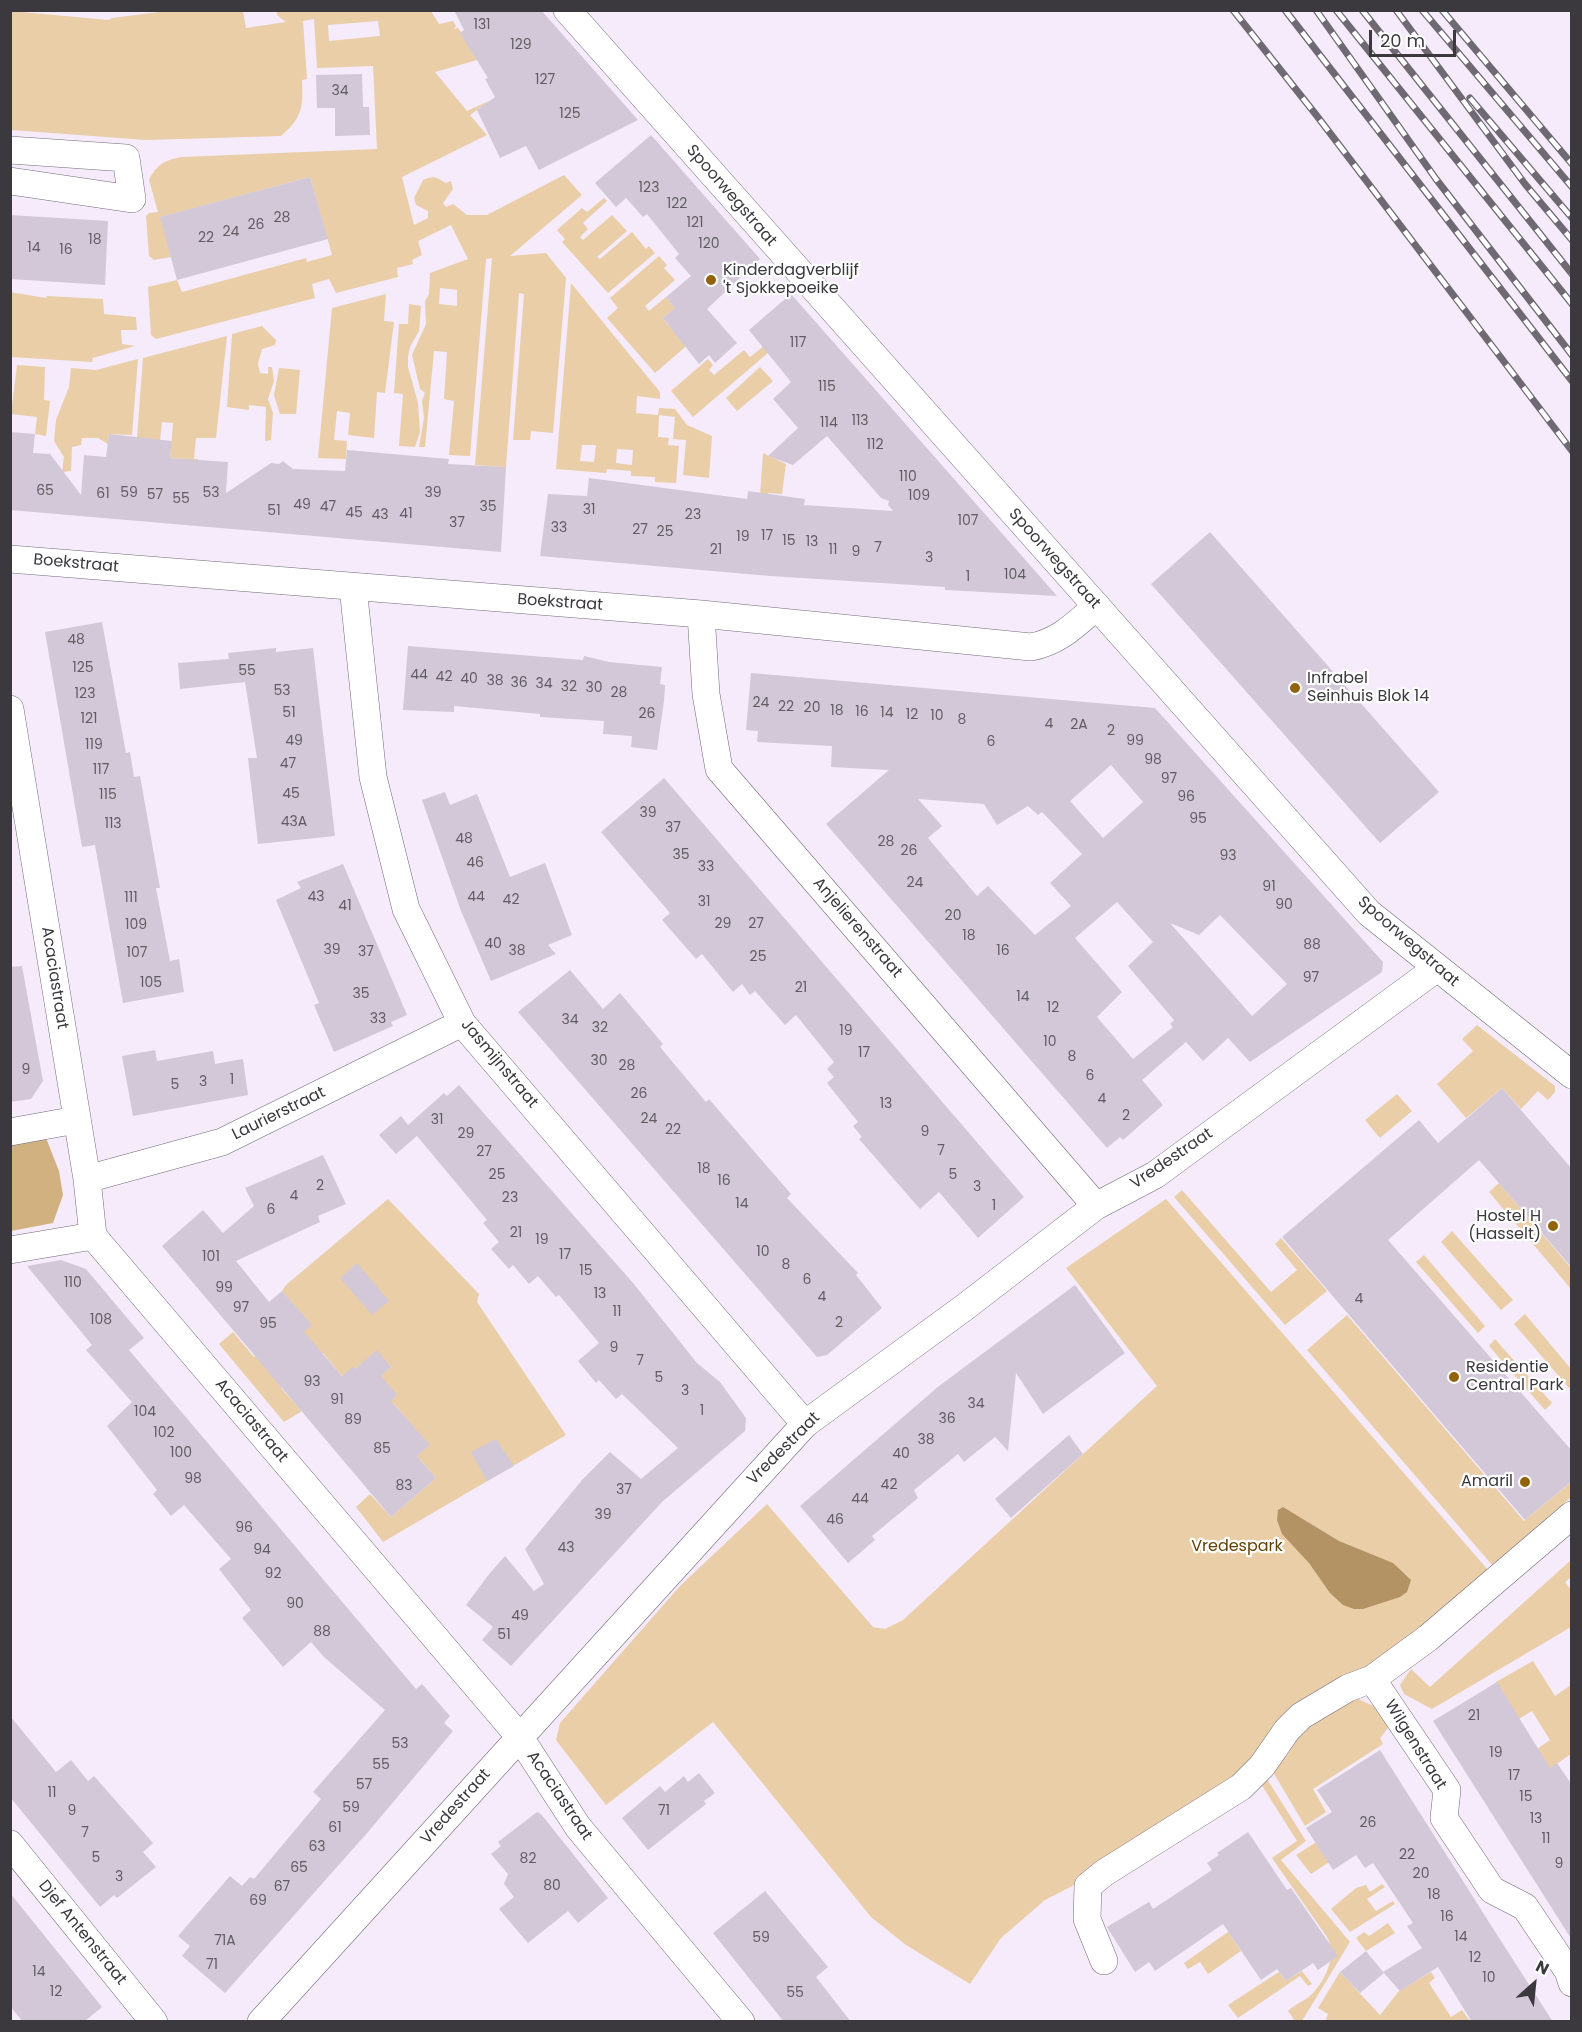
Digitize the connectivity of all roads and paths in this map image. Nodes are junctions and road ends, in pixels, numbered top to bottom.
1 (567, 10) edge
2 (10, 150) edge
3 (10, 181) edge
4 (10, 559) edge
5 (353, 587) junction
6 (1097, 606) junction
7 (700, 614) junction
8 (10, 709) edge
9 (1437, 968) junction
10 (462, 1023) junction
11 (1572, 1075) edge
12 (76, 1120) junction
13 (10, 1132) edge
14 (87, 1179) junction
15 (1096, 1206) junction
16 (93, 1236) junction
17 (10, 1250) edge
18 (805, 1424) junction
19 (1572, 1515) edge
20 (1372, 1678) junction
21 (519, 1736) junction
22 (10, 1844) edge
23 (1104, 1962) dead end
24 (1572, 1983) edge
25 (154, 2022) edge
26 (261, 2022) edge
27 (741, 2022) edge

1 - 6 street, Spoorwegstraat
2 - 3 street
4 - 5 street, Boekstraat
5 - 7 street, Boekstraat
5 - 10 street, Jasmijnstraat
6 - 7 street, Boekstraat
6 - 9 street, Spoorwegstraat
7 - 15 street, Anjelierenstraat
8 - 12 street, Acaciastraat
9 - 11 street, Spoorwegstraat
9 - 15 street, Vredestraat
10 - 14 street, Laurierstraat
10 - 18 street, Jasmijnstraat
12 - 13 street
12 - 14 street, Acaciastraat
14 - 16 street, Acaciastraat
15 - 18 street, Vredestraat
16 - 17 street
16 - 21 street, Acaciastraat
18 - 21 street, Vredestraat
19 - 20 street
20 - 23 street
20 - 24 street, Wilgenstraat
21 - 26 street, Vredestraat
21 - 27 street, Acaciastraat
22 - 25 street, Djef Antenstraat

